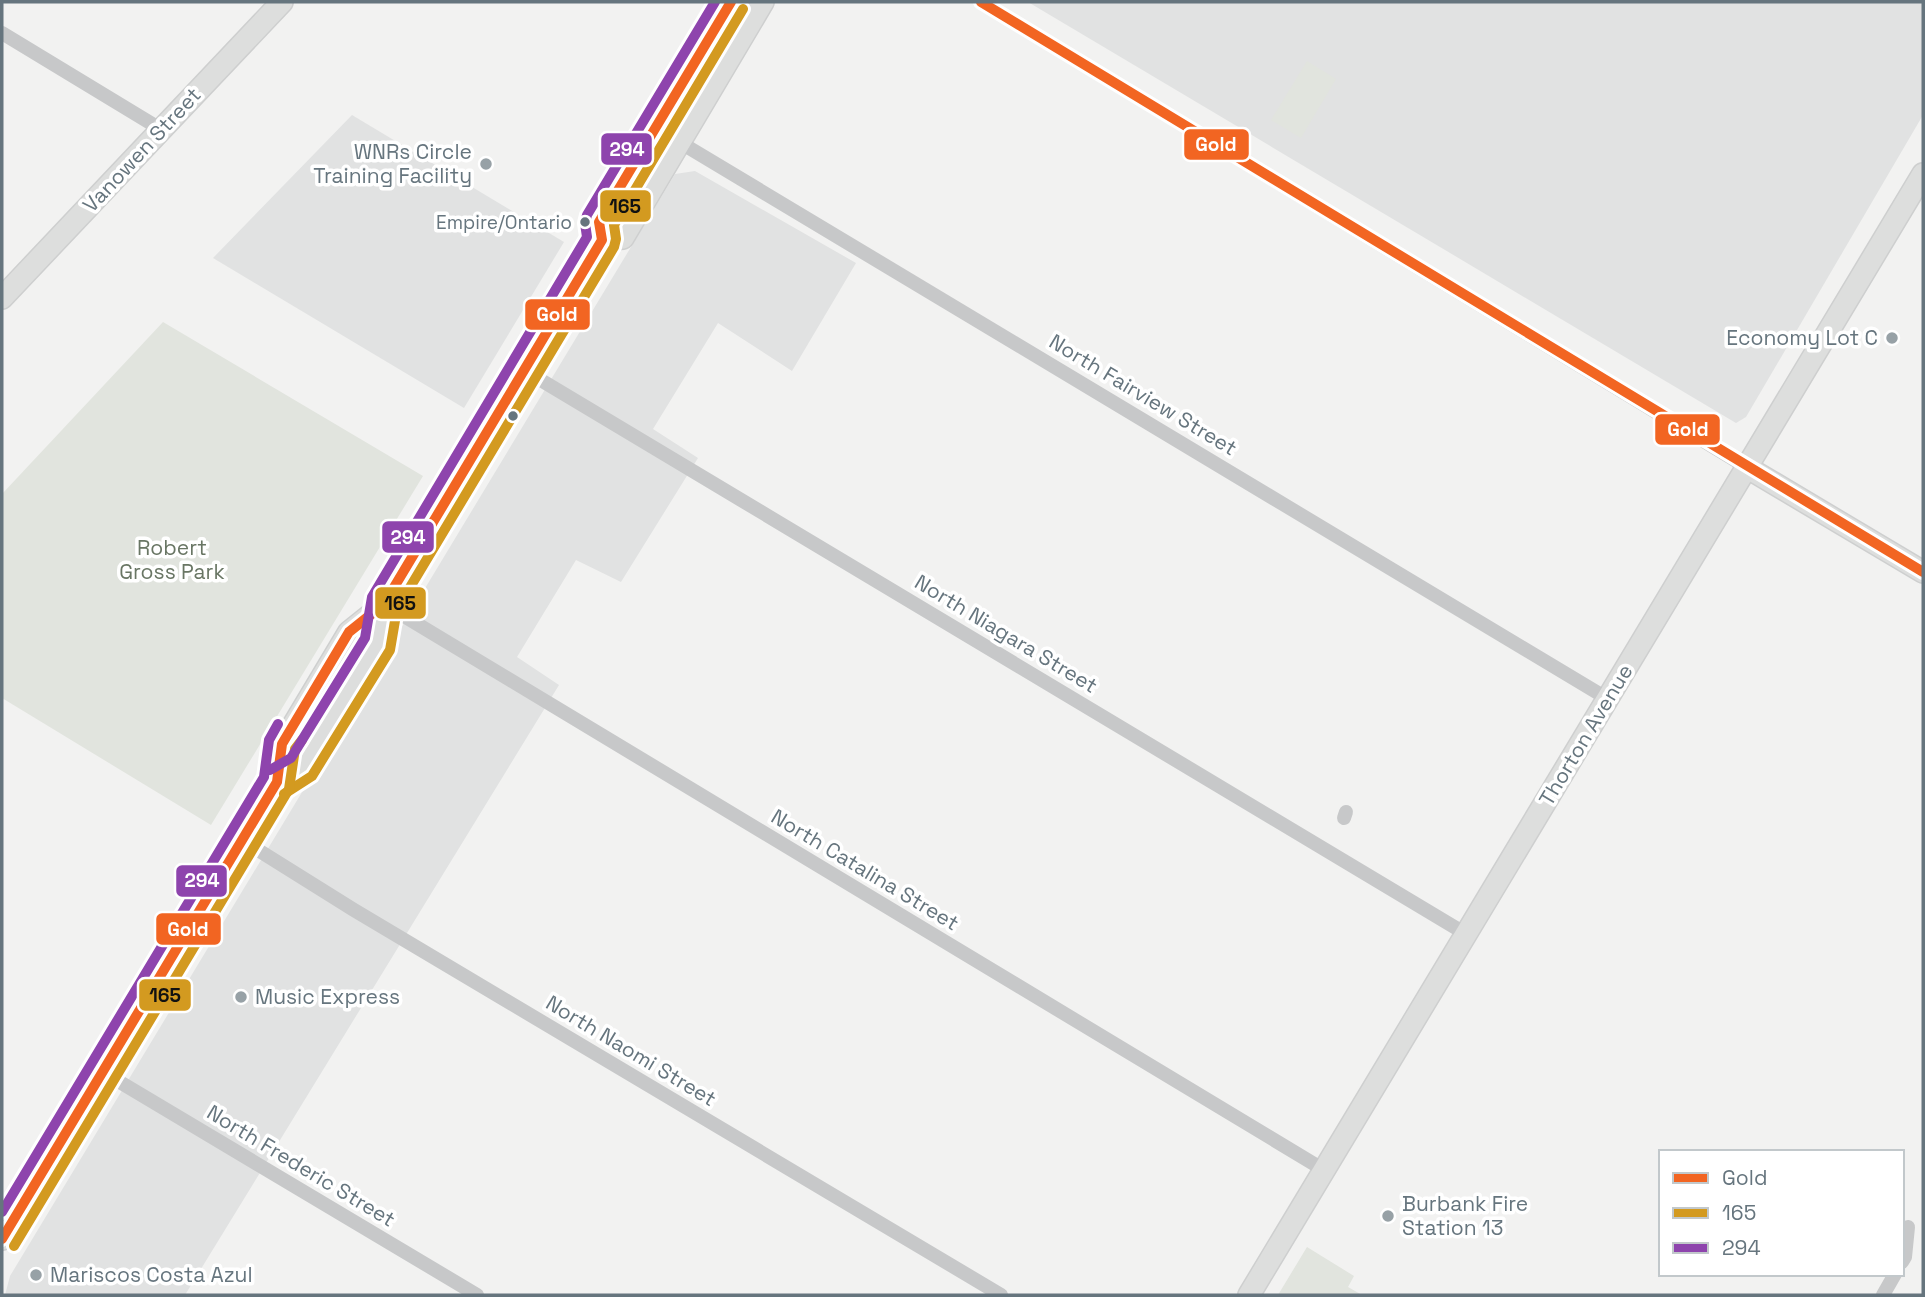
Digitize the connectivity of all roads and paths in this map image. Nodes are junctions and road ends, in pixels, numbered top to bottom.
1 (282, 2) edge
2 (731, 2) edge
3 (764, 2) edge
4 (981, 2) edge
5 (2, 33) edge
6 (656, 128) junction
7 (162, 130) junction
8 (680, 142) junction
9 (1923, 174) edge
10 (602, 240) junction
11 (2, 298) edge
12 (524, 370) junction
13 (1748, 468) junction
14 (1923, 572) edge
15 (384, 604) junction
16 (1608, 699) junction
17 (277, 782) junction
18 (242, 840) junction
19 (1466, 933) junction
20 (103, 1072) junction
21 (1324, 1171) junction
22 (1908, 1227) dead end
23 (2, 1239) edge
24 (1904, 1259) edge
25 (1894, 1276) edge
26 (477, 1295) edge
27 (1001, 1295) edge
28 (1249, 1295) edge
29 (1883, 1295) edge

1 - 7 main road, Vanowen Street
2 - 6 main road
3 - 8 main road
4 - 13 street
5 - 7 street
6 - 8 street, North Fairview Street
6 - 10 main road
7 - 11 main road, Vanowen Street
8 - 10 main road
8 - 16 street, North Fairview Street
9 - 13 main road, Thorton Avenue
10 - 12 main road
12 - 15 main road
12 - 19 street, North Niagara Street
13 - 14 main road
13 - 16 main road, Thorton Avenue
15 - 17 main road
15 - 17 main road
15 - 21 street, North Catalina Street
16 - 19 main road, Thorton Avenue
17 - 18 main road
18 - 20 main road
18 - 27 street, North Naomi Street
19 - 21 main road, Thorton Avenue
20 - 23 main road
20 - 26 street, North Frederic Street
21 - 28 main road, Thorton Avenue
22 - 24 street
25 - 29 street

